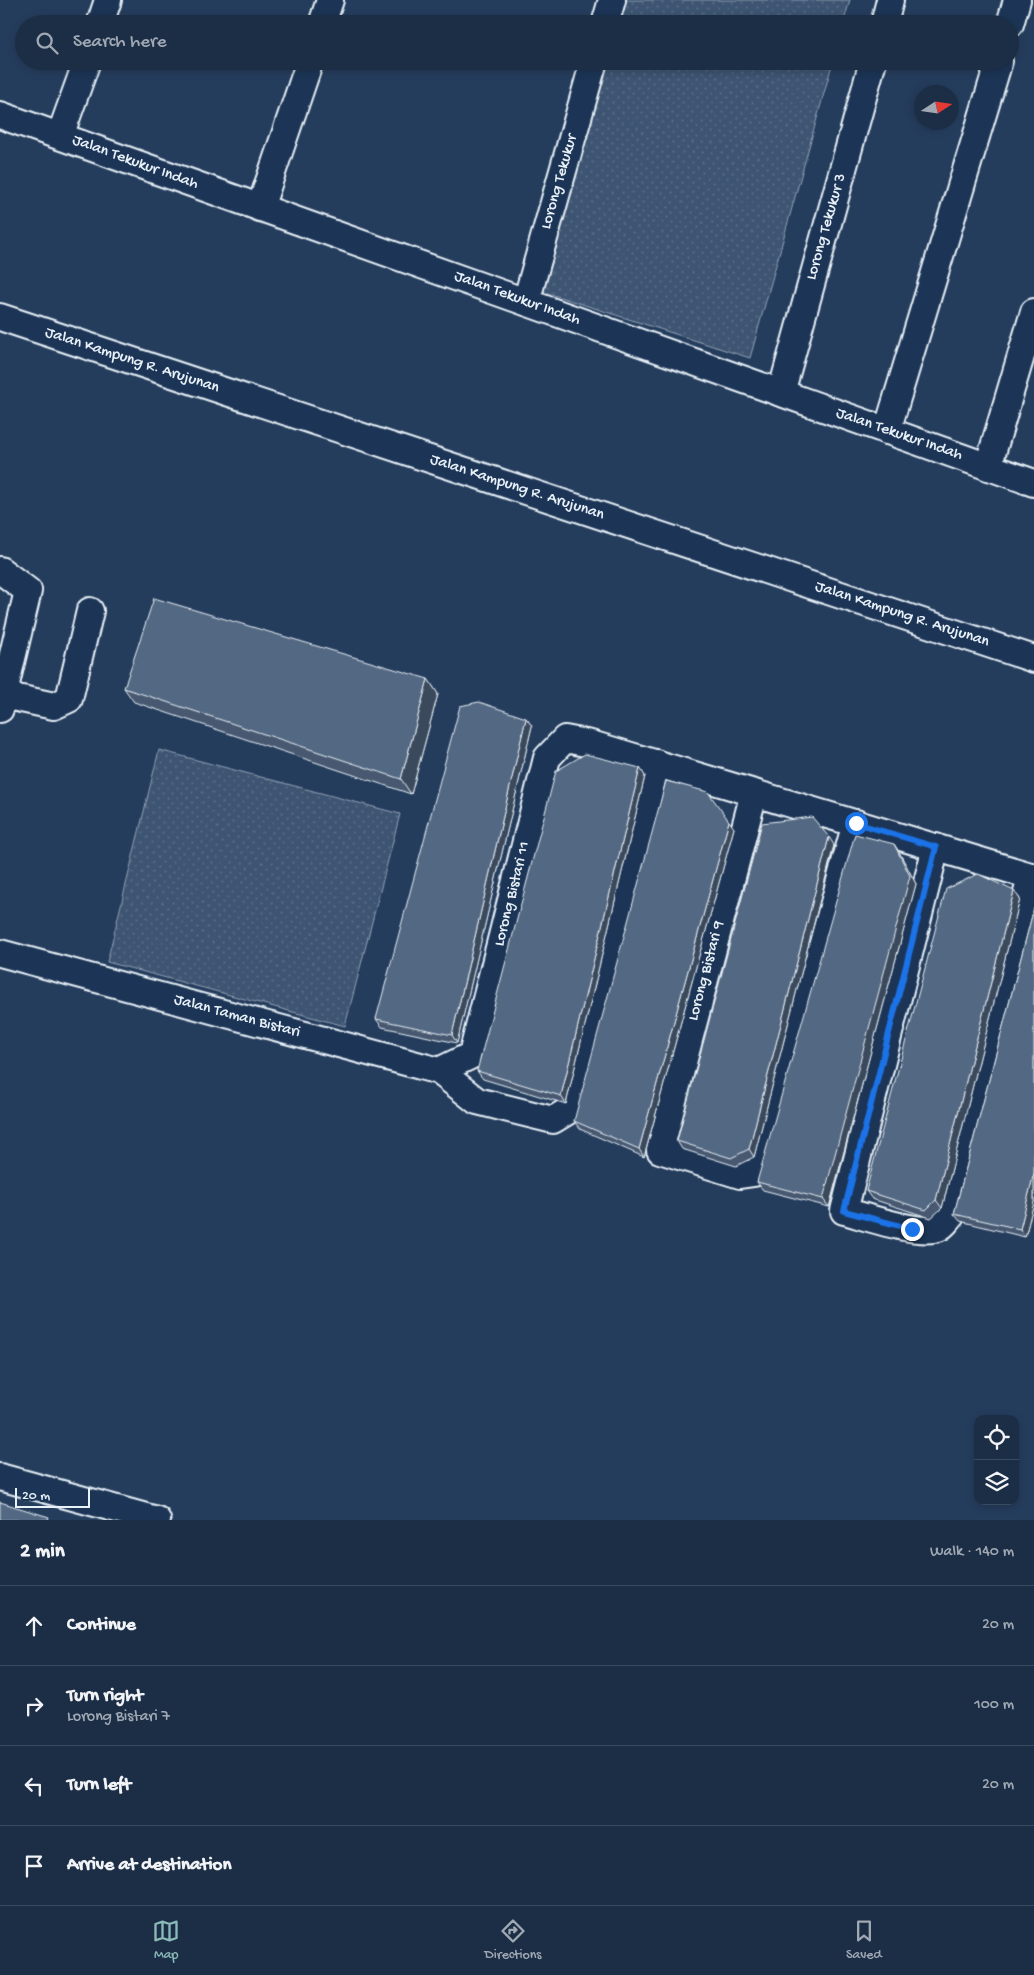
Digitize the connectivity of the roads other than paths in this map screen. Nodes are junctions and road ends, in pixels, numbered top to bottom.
1 (108, 0) edge
2 (330, 0) edge
3 (612, 0) edge
4 (890, 0) edge
5 (1018, 0) edge
6 (103, 15) edge
7 (325, 15) edge
8 (608, 15) edge
9 (886, 15) edge
10 (1013, 15) edge
11 (84, 70) edge
12 (307, 70) edge
13 (591, 70) edge
14 (871, 70) edge
15 (996, 70) edge
16 (0, 115) edge
17 (60, 136) junction
18 (260, 208) junction
19 (526, 302) junction
20 (1034, 312) edge
21 (0, 317) edge
22 (781, 393) junction
23 (887, 431) junction
24 (988, 466) junction
25 (1034, 483) edge
26 (0, 570) edge
27 (90, 611) dead end
28 (1034, 659) edge
29 (2, 702) edge
30 (656, 763) junction
31 (754, 793) junction
32 (856, 823) junction
33 (936, 847) junction
34 (1033, 876) edge
35 (0, 952) edge
36 (439, 1071) junction
37 (0, 1478) edge
38 (157, 1520) edge

1 - 6 street
2 - 7 street
3 - 8 street
4 - 9 street
5 - 10 street
11 - 17 street
12 - 18 street
13 - 19 street, Lorong Tekukur
14 - 22 street, Lorong Tekukur 3
15 - 23 street
16 - 17 street, Jalan Tekukur Indah
17 - 18 street, Jalan Tekukur Indah
18 - 19 street, Jalan Tekukur Indah
19 - 22 street, Jalan Tekukur Indah
20 - 24 street
21 - 28 street, Jalan Kampung R. Arujunan
22 - 23 street, Jalan Tekukur Indah
23 - 24 street, Jalan Tekukur Indah
24 - 25 street, Jalan Tekukur Indah
26 - 29 street
27 - 29 street
30 - 31 street
30 - 36 street, Lorong Bistari 11
30 - 36 street
31 - 32 street
31 - 32 street, Lorong Bistari 9
32 - 33 street
33 - 34 street
33 - 34 street
35 - 36 street, Jalan Taman Bistari
37 - 38 street

